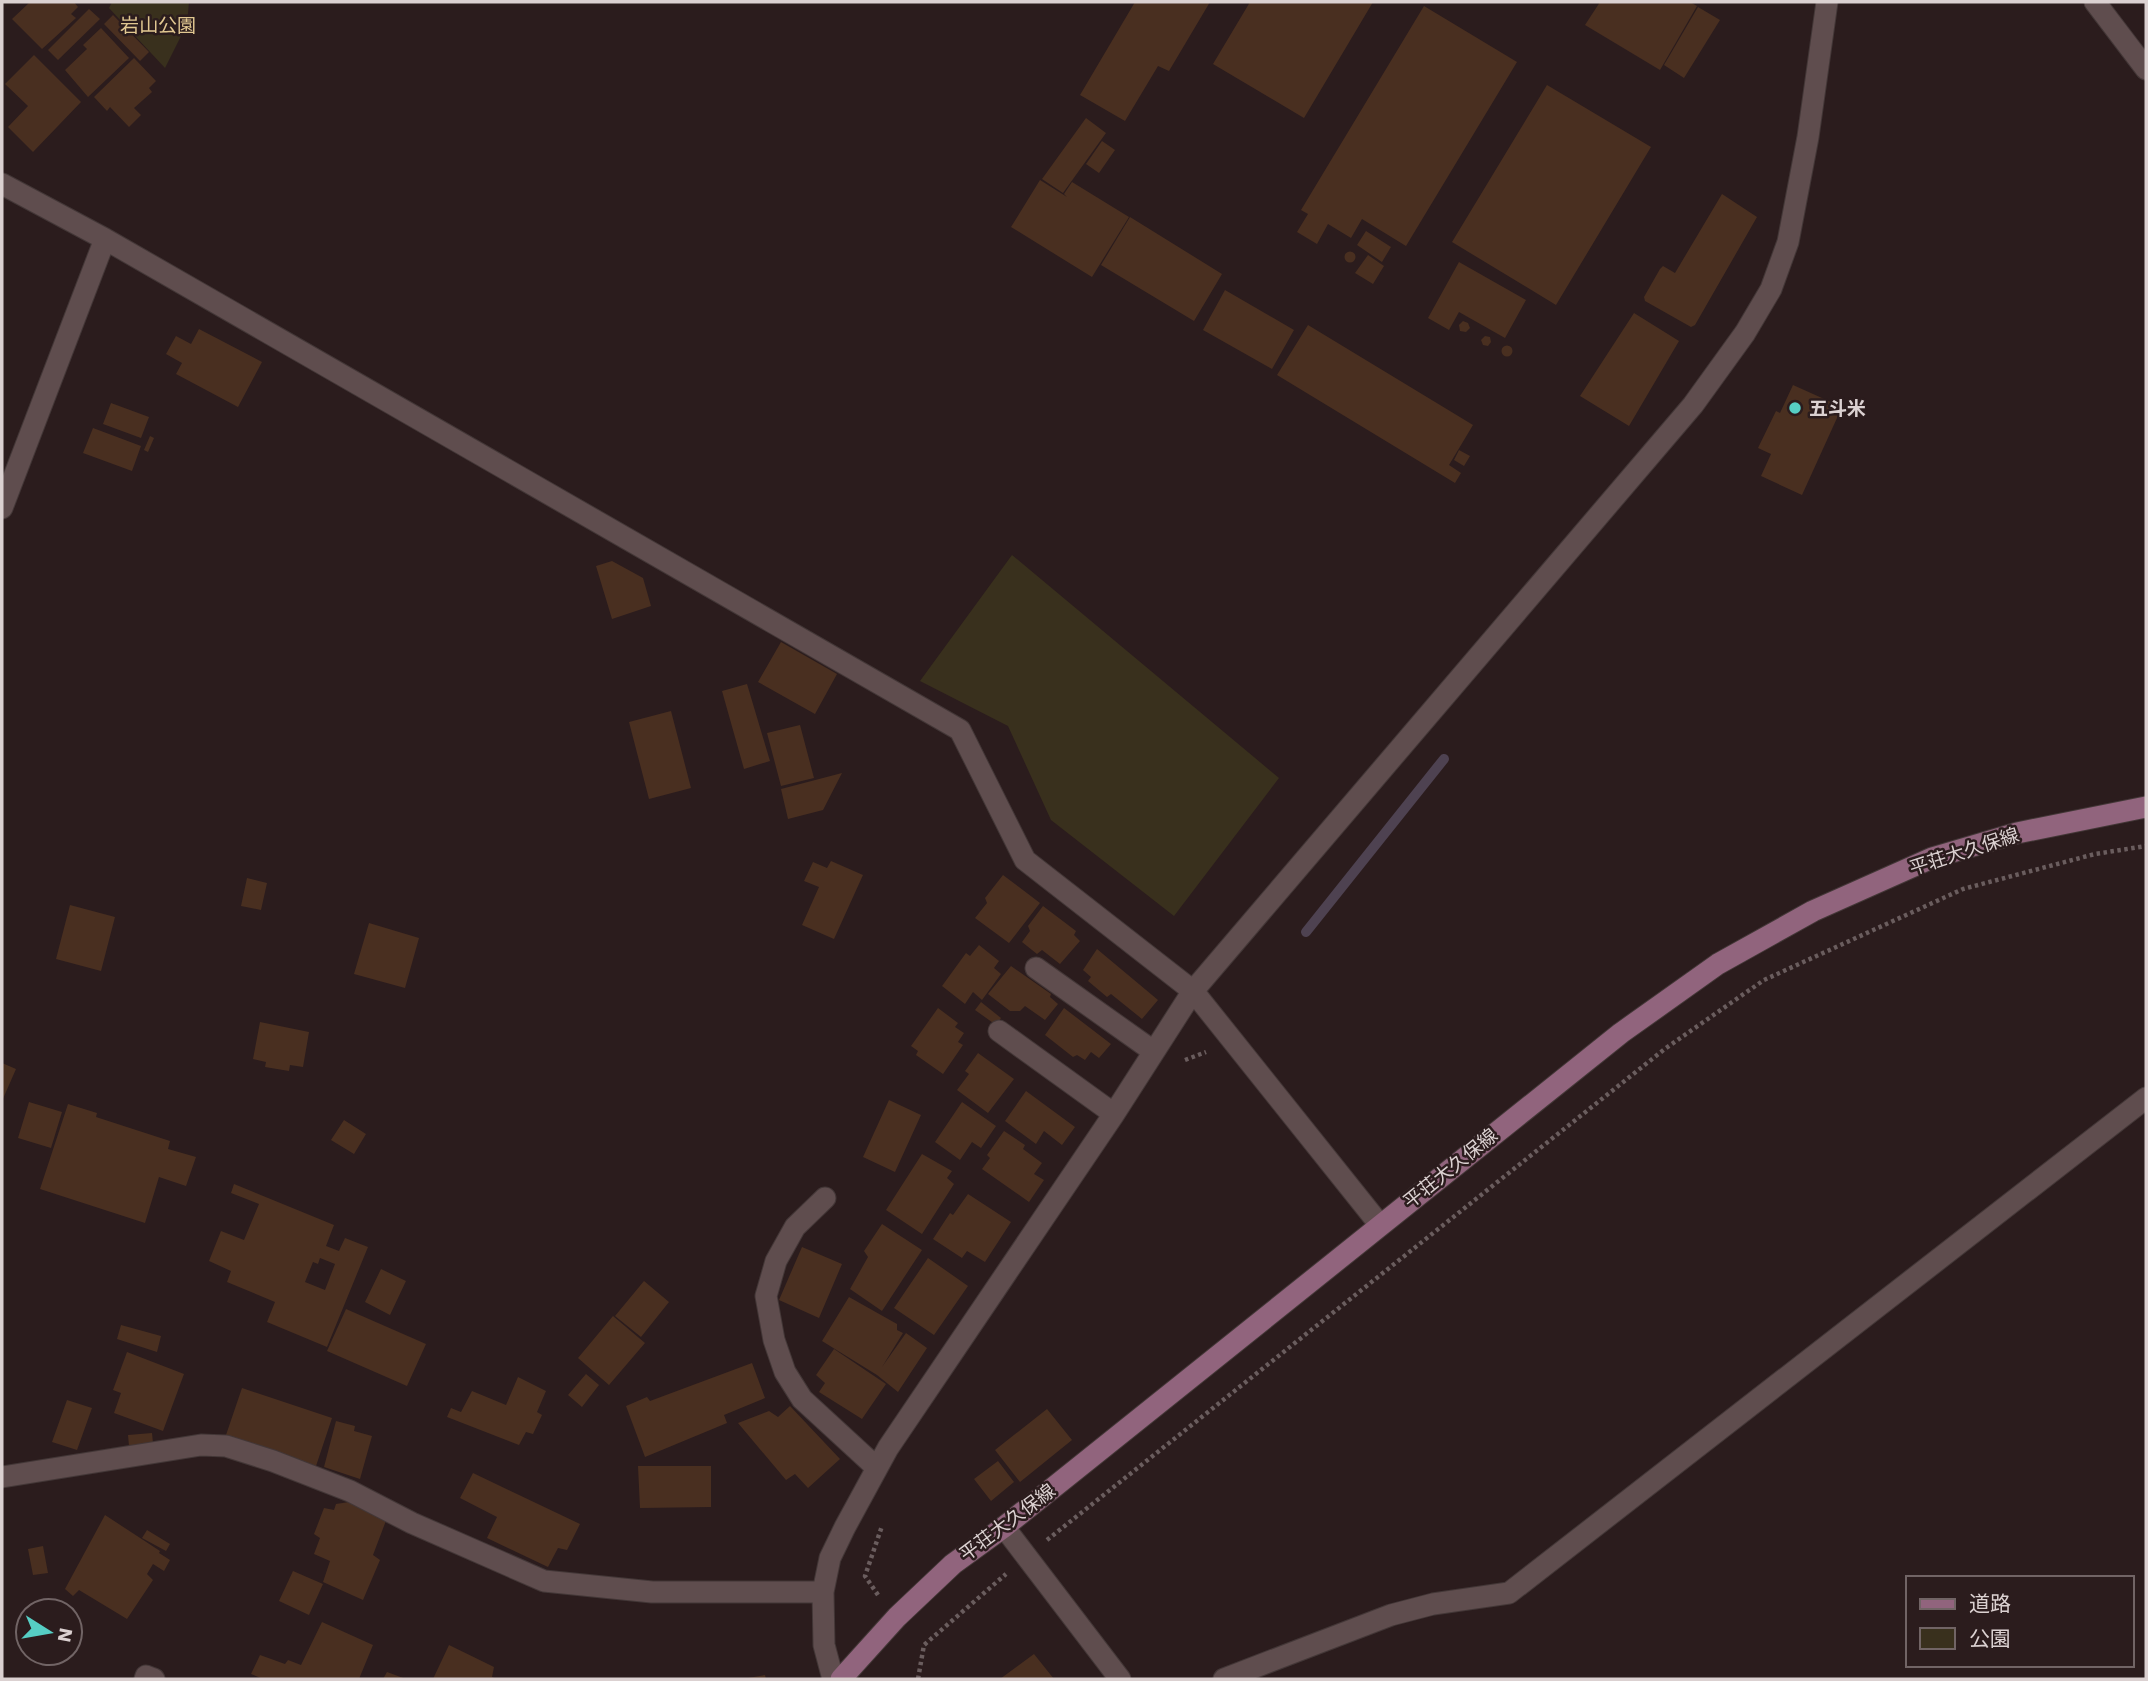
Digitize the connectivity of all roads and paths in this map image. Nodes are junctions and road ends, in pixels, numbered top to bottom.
1 (1827, 2) edge
2 (2095, 2) edge
3 (2146, 69) edge
4 (2, 184) edge
5 (105, 239) junction
6 (2, 508) edge
7 (2146, 807) edge
8 (2146, 846) edge
9 (1036, 968) dead end
10 (1193, 990) junction
11 (999, 1031) dead end
12 (1153, 1051) junction
13 (2146, 1098) edge
14 (1114, 1114) junction
15 (825, 1198) dead end
16 (1380, 1224) junction
17 (877, 1468) junction
18 (2, 1477) edge
19 (1004, 1527) junction
20 (1027, 1556) junction
21 (823, 1592) junction
22 (1274, 1669) edge
23 (145, 1679) edge
24 (154, 1679) edge
25 (833, 1679) edge
26 (841, 1679) edge
27 (918, 1679) edge
28 (1120, 1679) edge
29 (1224, 1679) edge

1 - 10 street
2 - 3 street
4 - 5 street
5 - 6 street
5 - 10 street
7 - 16 main road, 平荘大久保線
8 - 20 path
9 - 12 street
10 - 12 street
10 - 16 street
11 - 14 street
12 - 14 street
13 - 22 street
14 - 17 street
15 - 17 street
16 - 19 main road, 平荘大久保線
17 - 21 street
18 - 21 street
19 - 20 street
19 - 26 main road, 平荘大久保線
20 - 27 path
20 - 28 street
21 - 25 street
22 - 29 street
23 - 24 street

